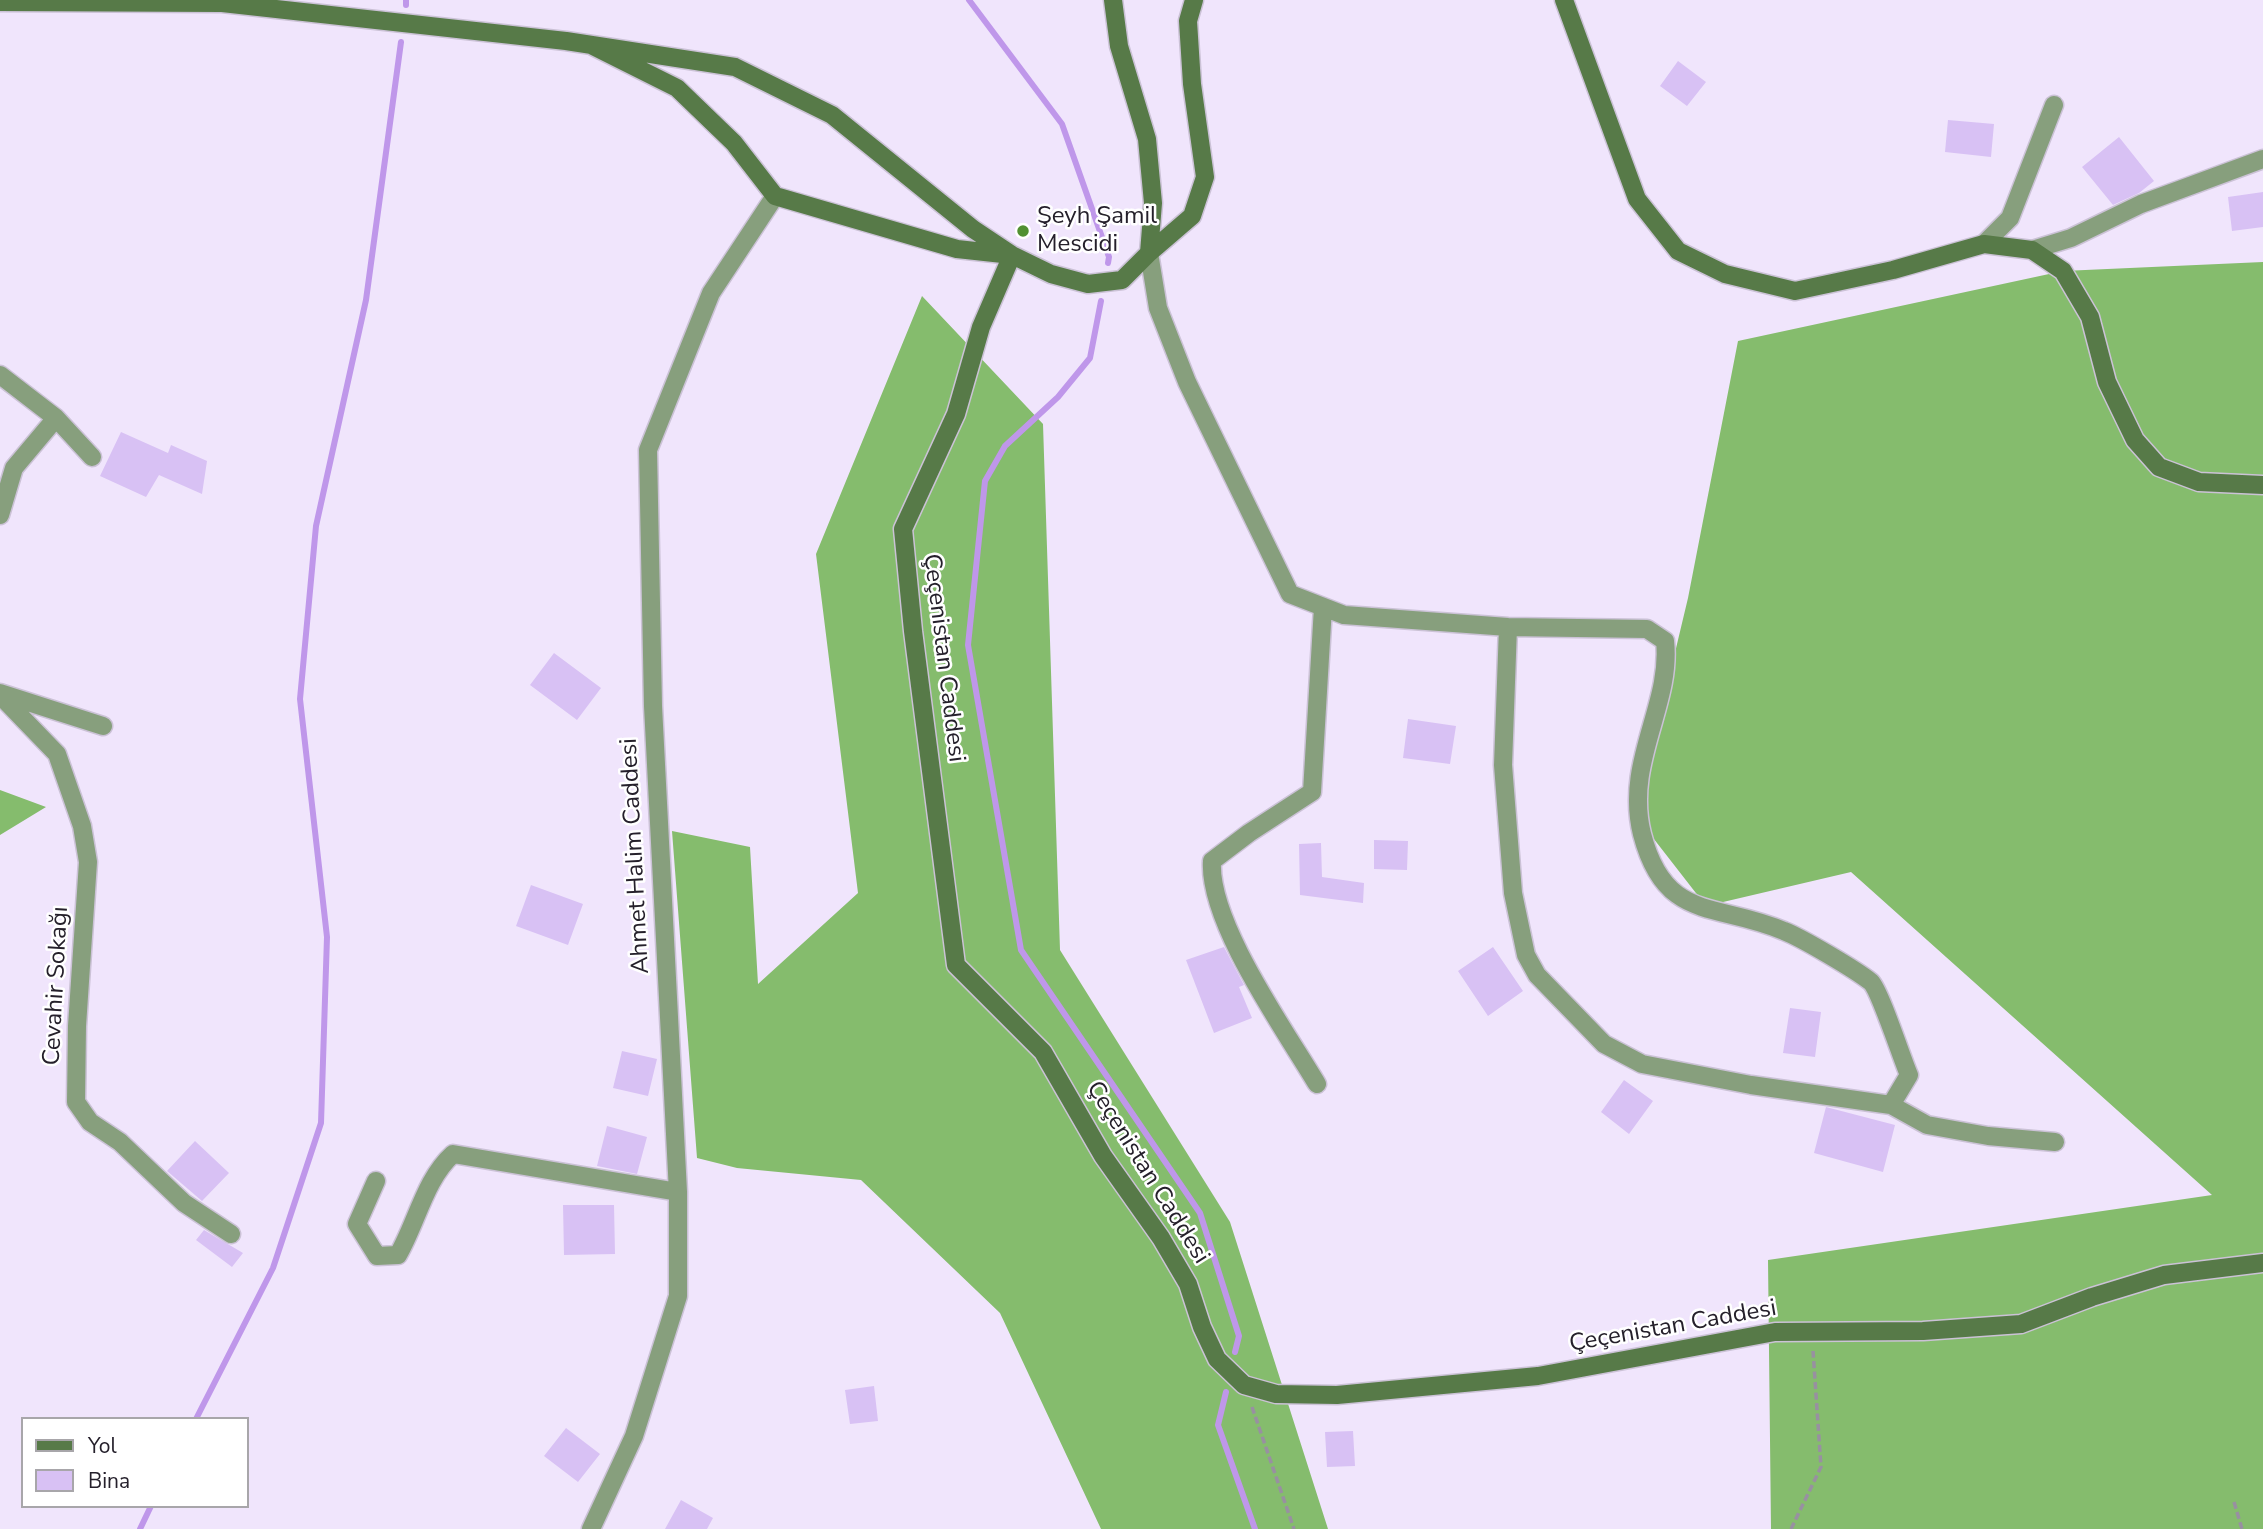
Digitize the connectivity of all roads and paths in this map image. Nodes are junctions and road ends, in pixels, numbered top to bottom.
1 (1113, 0) edge
2 (1194, 0) edge
3 (1564, 0) edge
4 (0, 2) edge
5 (591, 45) junction
6 (2054, 105) dead end
7 (2263, 159) edge
8 (775, 196) junction
9 (1984, 244) junction
10 (2032, 250) junction
11 (1149, 253) junction
12 (1012, 254) junction
13 (0, 375) edge
14 (56, 418) junction
15 (92, 457) dead end
16 (2263, 485) edge
17 (0, 515) edge
18 (1323, 607) junction
19 (1508, 627) junction
20 (0, 694) edge
21 (103, 726) dead end
22 (1317, 1084) dead end
23 (1891, 1105) junction
24 (2055, 1142) dead end
25 (376, 1181) dead end
26 (678, 1192) junction
27 (231, 1234) dead end
28 (2263, 1263) edge
29 (1812, 1331) junction
30 (1244, 1385) junction
31 (2234, 1503) dead end
32 (591, 1529) edge
33 (1294, 1529) edge
34 (1791, 1529) edge
35 (2242, 1529) edge

1 - 11 street
2 - 11 street
3 - 9 street
4 - 5 street
5 - 8 street
5 - 12 street
6 - 9 street
7 - 10 street
8 - 12 street
8 - 26 street, Ahmet Halim Caddesi
9 - 10 street
10 - 16 street
11 - 12 street
11 - 18 street
12 - 30 street, Çeçenistan Caddesi
13 - 14 street
14 - 15 street
14 - 17 street
18 - 19 street
18 - 22 street
19 - 23 street
19 - 23 street
20 - 21 street, Cevahir Sokağı
20 - 27 street, Cevahir Sokağı
23 - 24 street
25 - 26 street
26 - 32 street, Ahmet Halim Caddesi
28 - 29 street, Çeçenistan Caddesi
29 - 30 street, Çeçenistan Caddesi
29 - 34 path
30 - 33 path
31 - 35 path

